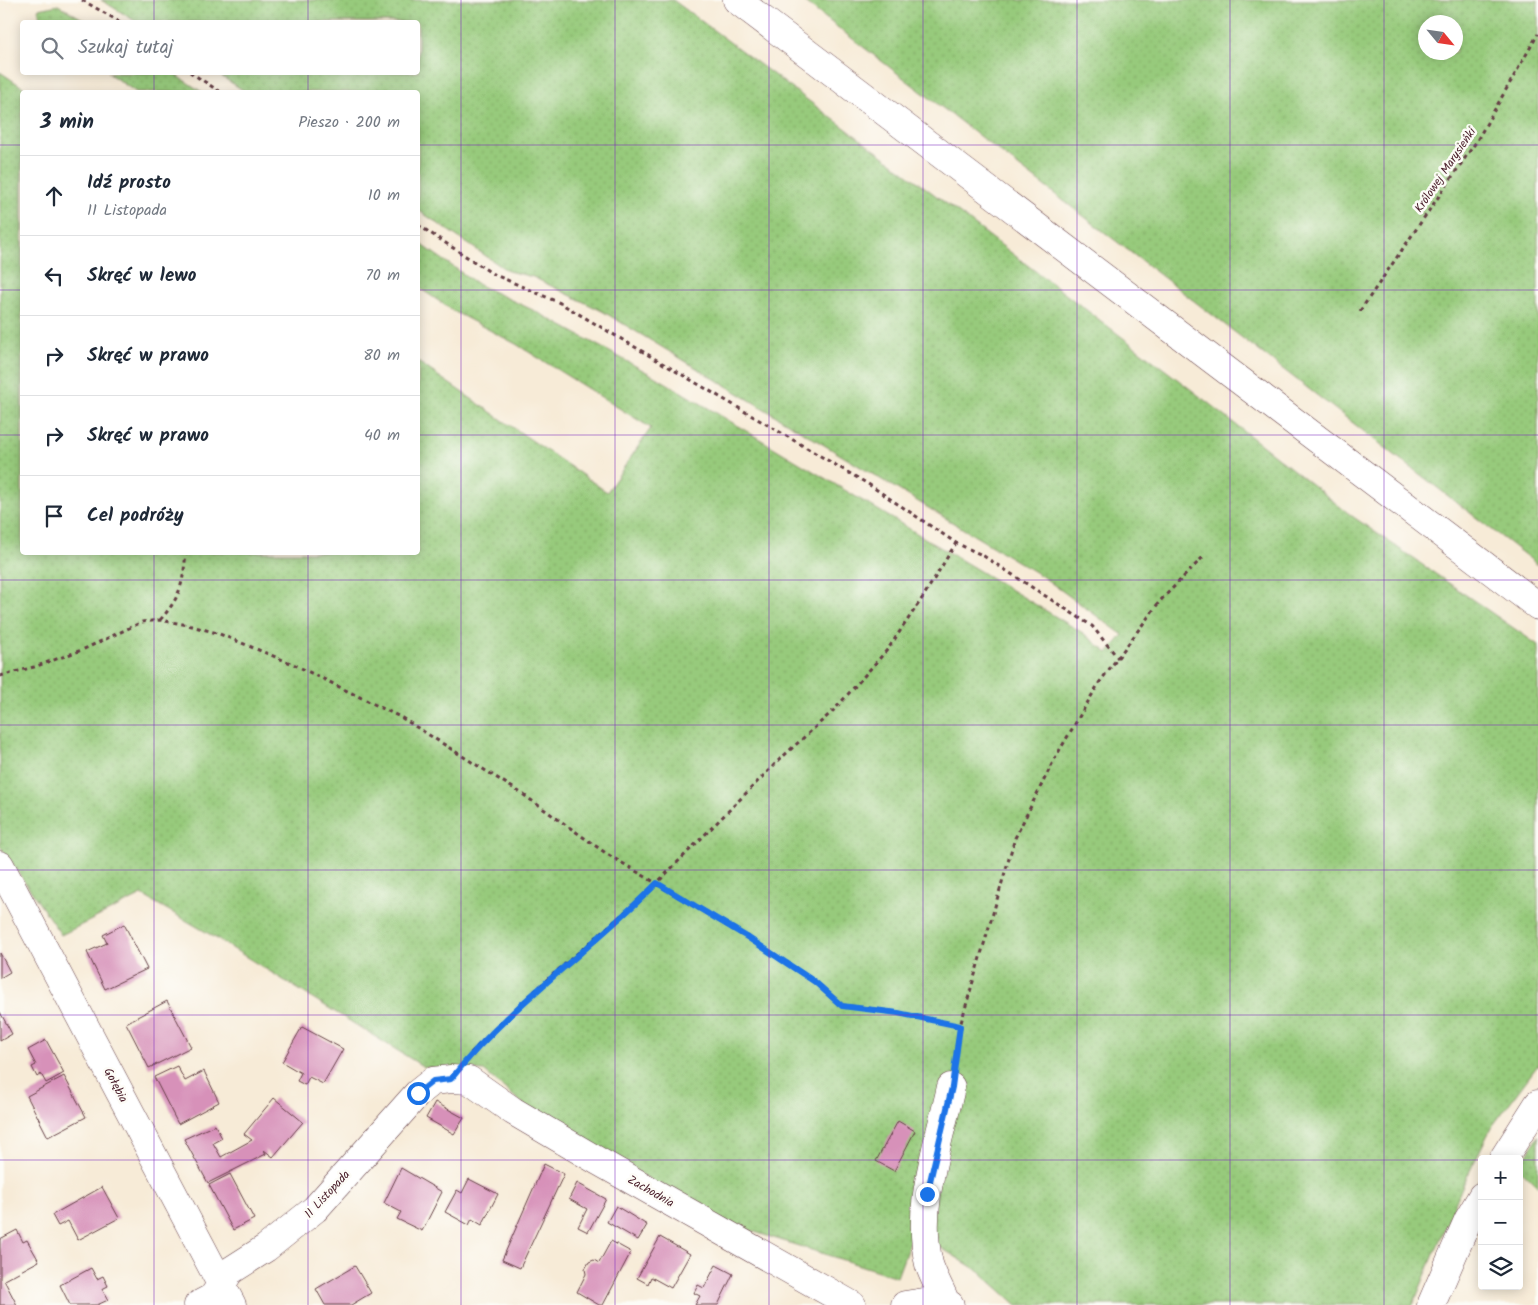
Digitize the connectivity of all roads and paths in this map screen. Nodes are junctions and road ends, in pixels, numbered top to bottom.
1 (82, 0) edge
2 (737, 0) edge
3 (117, 20) edge
4 (1538, 34) edge
5 (194, 75) edge
6 (217, 90) edge
7 (420, 226) edge
8 (1360, 310) dead end
9 (956, 543) junction
10 (186, 555) edge
11 (1203, 557) dead end
12 (1538, 606) edge
13 (160, 620) junction
14 (1118, 658) junction
15 (0, 676) edge
16 (0, 865) edge
17 (657, 883) junction
18 (960, 1026) junction
19 (451, 1079) junction
20 (952, 1087) joint
21 (1538, 1104) edge
22 (1506, 1155) edge
23 (1480, 1200) edge
24 (226, 1295) edge
25 (948, 1304) edge
26 (198, 1305) edge
27 (852, 1305) edge
28 (905, 1305) edge
29 (1431, 1305) edge

1 - 3 path
2 - 12 street
4 - 8 path, Królowej Marysieńki
5 - 6 path
7 - 9 path
9 - 14 path
9 - 17 path
10 - 13 path
11 - 14 path
13 - 15 path
13 - 17 path
14 - 18 path
16 - 24 street, Gołębia
17 - 18 path
17 - 19 path
18 - 20 path
19 - 24 street, 11 Listopada
19 - 27 street, Zachodnia
20 - 25 street
21 - 22 street
23 - 29 street
24 - 26 street, 11 Listopada
25 - 28 street

